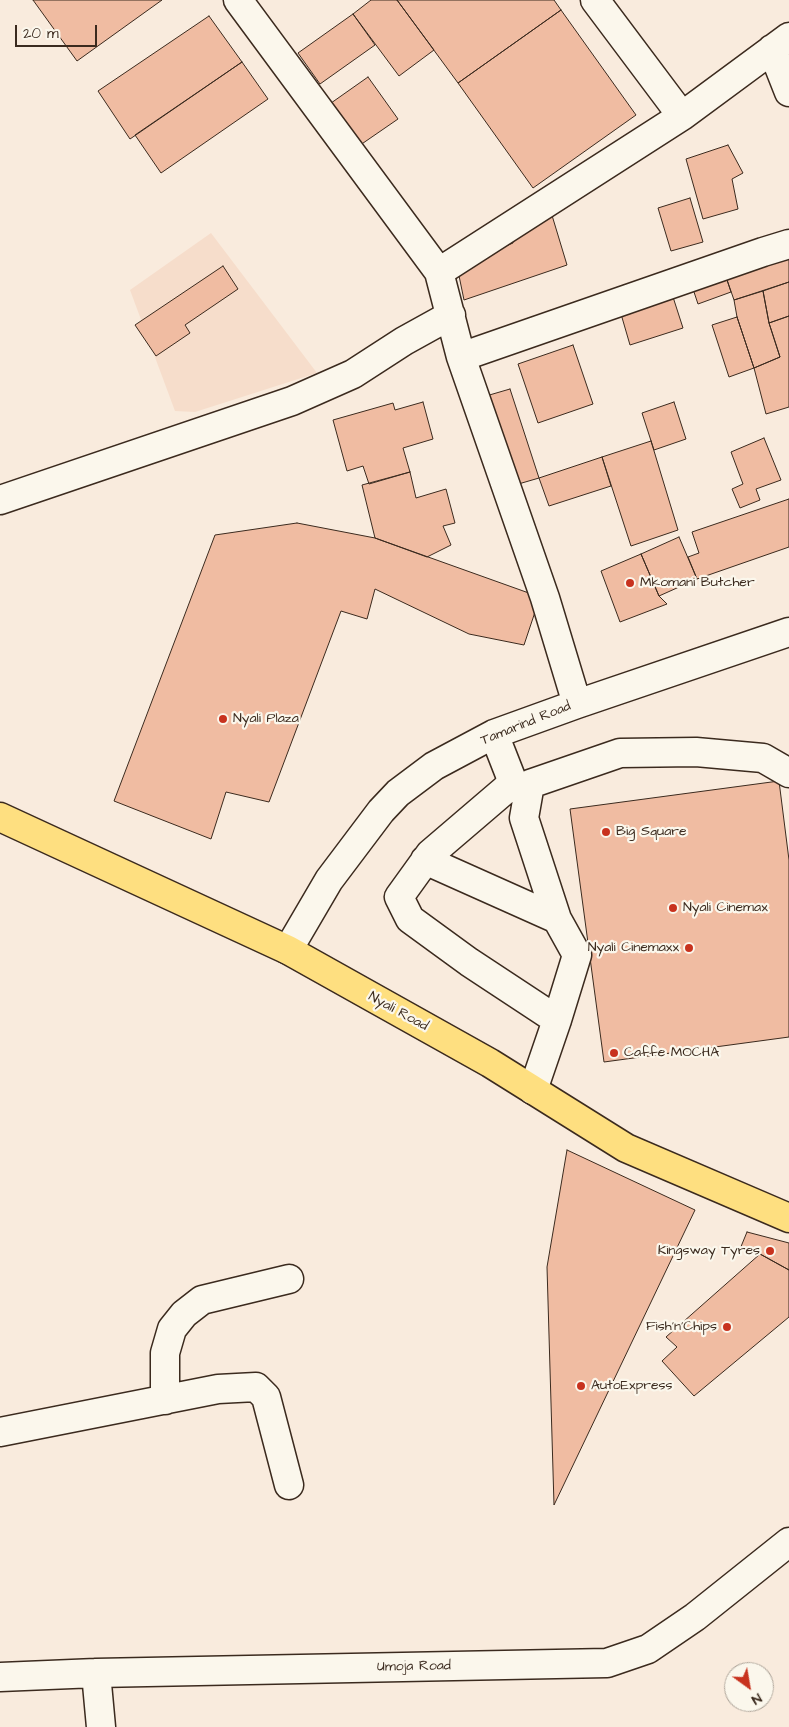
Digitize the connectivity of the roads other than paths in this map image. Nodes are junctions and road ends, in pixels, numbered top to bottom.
1 (238, 0) edge
2 (596, 0) edge
3 (780, 43) edge
4 (789, 92) edge
5 (682, 116) junction
6 (789, 244) edge
7 (439, 272) junction
8 (451, 315) junction
9 (461, 357) junction
10 (0, 500) edge
11 (789, 632) edge
12 (577, 704) junction
13 (494, 734) junction
14 (789, 773) edge
15 (521, 782) junction
16 (0, 817) edge
17 (425, 860) junction
18 (557, 919) junction
19 (288, 950) junction
20 (557, 1020) junction
21 (533, 1090) junction
22 (789, 1218) edge
23 (290, 1279) dead end
24 (165, 1400) junction
25 (0, 1432) edge
26 (288, 1485) dead end
27 (789, 1542) edge
28 (96, 1673) junction
29 (0, 1676) edge
30 (101, 1727) edge

1 - 7 street
2 - 5 street
3 - 4 street
3 - 5 street
5 - 7 street
6 - 9 street
7 - 8 street
8 - 9 street
8 - 10 street
9 - 12 street
11 - 12 street, Tamarind Road
12 - 13 street, Tamarind Road
13 - 15 street
13 - 19 street, Tamarind Road
14 - 15 street
15 - 17 street
15 - 18 street
16 - 19 main road, Nyali Road
17 - 18 street
17 - 20 street
18 - 20 street
19 - 21 main road, Nyali Road
20 - 21 street
21 - 22 main road, Nyali Road
23 - 24 street
24 - 25 street
24 - 26 street
27 - 28 street, Umoja Road
28 - 29 street, Umoja Road
28 - 30 street

